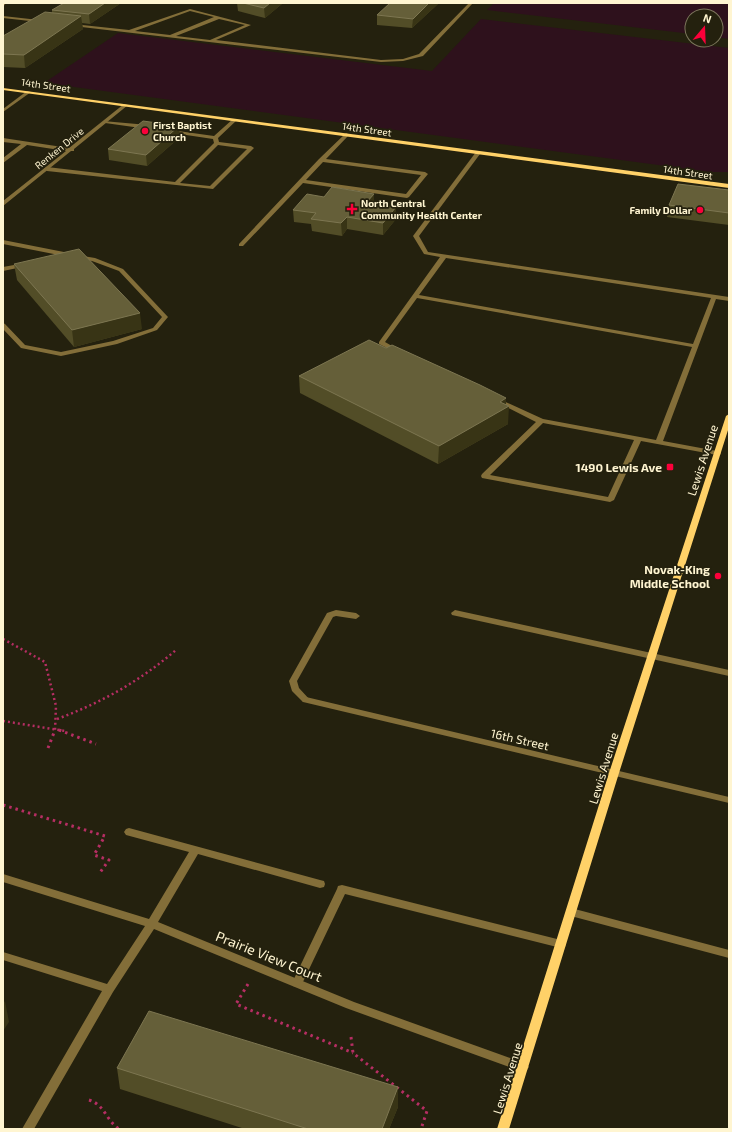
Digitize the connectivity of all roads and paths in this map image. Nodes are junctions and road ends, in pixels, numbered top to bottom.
1 (471, 3) edge
2 (3, 17) edge
3 (219, 18) junction
4 (42, 22) edge
5 (66, 24) edge
6 (129, 32) junction
7 (169, 36) junction
8 (210, 41) junction
9 (3, 89) edge
10 (29, 92) junction
11 (126, 105) junction
12 (3, 111) edge
13 (235, 120) junction
14 (105, 122) junction
15 (158, 129) edge
16 (173, 131) edge
17 (346, 135) junction
18 (3, 140) edge
19 (216, 140) junction
20 (26, 143) junction
21 (72, 150) junction
22 (478, 153) junction
23 (321, 160) junction
24 (3, 161) edge
25 (47, 169) junction
26 (302, 181) junction
27 (177, 183) junction
28 (729, 186) edge
29 (3, 204) edge
30 (3, 242) edge
31 (241, 245) dead end
32 (70, 256) junction
33 (444, 256) junction
34 (55, 259) edge
35 (33, 263) edge
36 (3, 269) edge
37 (415, 296) junction
38 (714, 297) junction
39 (729, 299) edge
40 (3, 325) edge
41 (696, 346) junction
42 (402, 354) edge
43 (493, 398) edge
44 (729, 416) edge
45 (541, 421) junction
46 (639, 438) junction
47 (660, 442) junction
48 (717, 452) junction
49 (455, 613) dead end
50 (356, 616) dead end
51 (3, 639) edge
52 (176, 650) dead end
53 (652, 656) junction
54 (729, 673) edge
55 (57, 719) junction
56 (3, 721) edge
57 (57, 730) junction
58 (96, 744) dead end
59 (48, 748) dead end
60 (614, 773) junction
61 (729, 800) edge
62 (3, 805) edge
63 (129, 832) dead end
64 (195, 851) junction
65 (100, 874) dead end
66 (3, 878) edge
67 (320, 884) dead end
68 (571, 912) junction
69 (152, 924) junction
70 (561, 944) junction
71 (729, 954) edge
72 (3, 956) edge
73 (297, 983) junction
74 (248, 984) dead end
75 (109, 990) junction
76 (351, 1037) dead end
77 (353, 1053) junction
78 (523, 1067) junction
79 (89, 1100) dead end
80 (28, 1129) edge
81 (119, 1129) edge
82 (421, 1129) edge
83 (504, 1129) edge

1 - 8 street
2 - 4 street
3 - 6 street
3 - 7 street
3 - 8 street
5 - 6 street
6 - 7 street
7 - 8 street
9 - 10 street, 14th Street
10 - 11 street, 14th Street
10 - 12 street
11 - 13 street, 14th Street
11 - 14 street, Renken Drive
13 - 17 street, 14th Street
13 - 19 street
14 - 15 street
14 - 21 street, Renken Drive
16 - 19 street
17 - 22 street, 14th Street
17 - 23 street
18 - 20 street
19 - 27 street
19 - 27 street
20 - 21 street
20 - 24 street
21 - 25 street, Renken Drive
22 - 28 street, 14th Street
22 - 33 street
23 - 26 street
23 - 26 street
25 - 27 street
25 - 29 street, Renken Drive
26 - 31 street
30 - 32 street
32 - 34 street
32 - 40 street
33 - 37 street
33 - 38 street
35 - 36 street
37 - 41 street
37 - 42 street
38 - 39 street
38 - 41 street
41 - 47 street
43 - 45 street
44 - 48 street, Lewis Avenue
45 - 46 street
45 - 46 street
46 - 47 street
47 - 48 street
48 - 53 street, Lewis Avenue
49 - 53 street
50 - 60 street, 16th Street
51 - 55 path
52 - 55 path
53 - 54 street
53 - 60 street, Lewis Avenue
55 - 57 path
56 - 57 path
57 - 58 path
57 - 59 path
60 - 61 street, 16th Street
60 - 68 street, Lewis Avenue
62 - 65 path
63 - 64 street
64 - 67 street
64 - 69 street
66 - 69 street, Prairie View Court
68 - 70 street, Lewis Avenue
68 - 71 street
69 - 73 street, Prairie View Court
69 - 75 street
70 - 73 street
70 - 78 street, Lewis Avenue
72 - 75 street
73 - 78 street, Prairie View Court
74 - 77 path
75 - 80 street
76 - 77 path
77 - 82 path
78 - 83 street, Lewis Avenue
79 - 81 path

